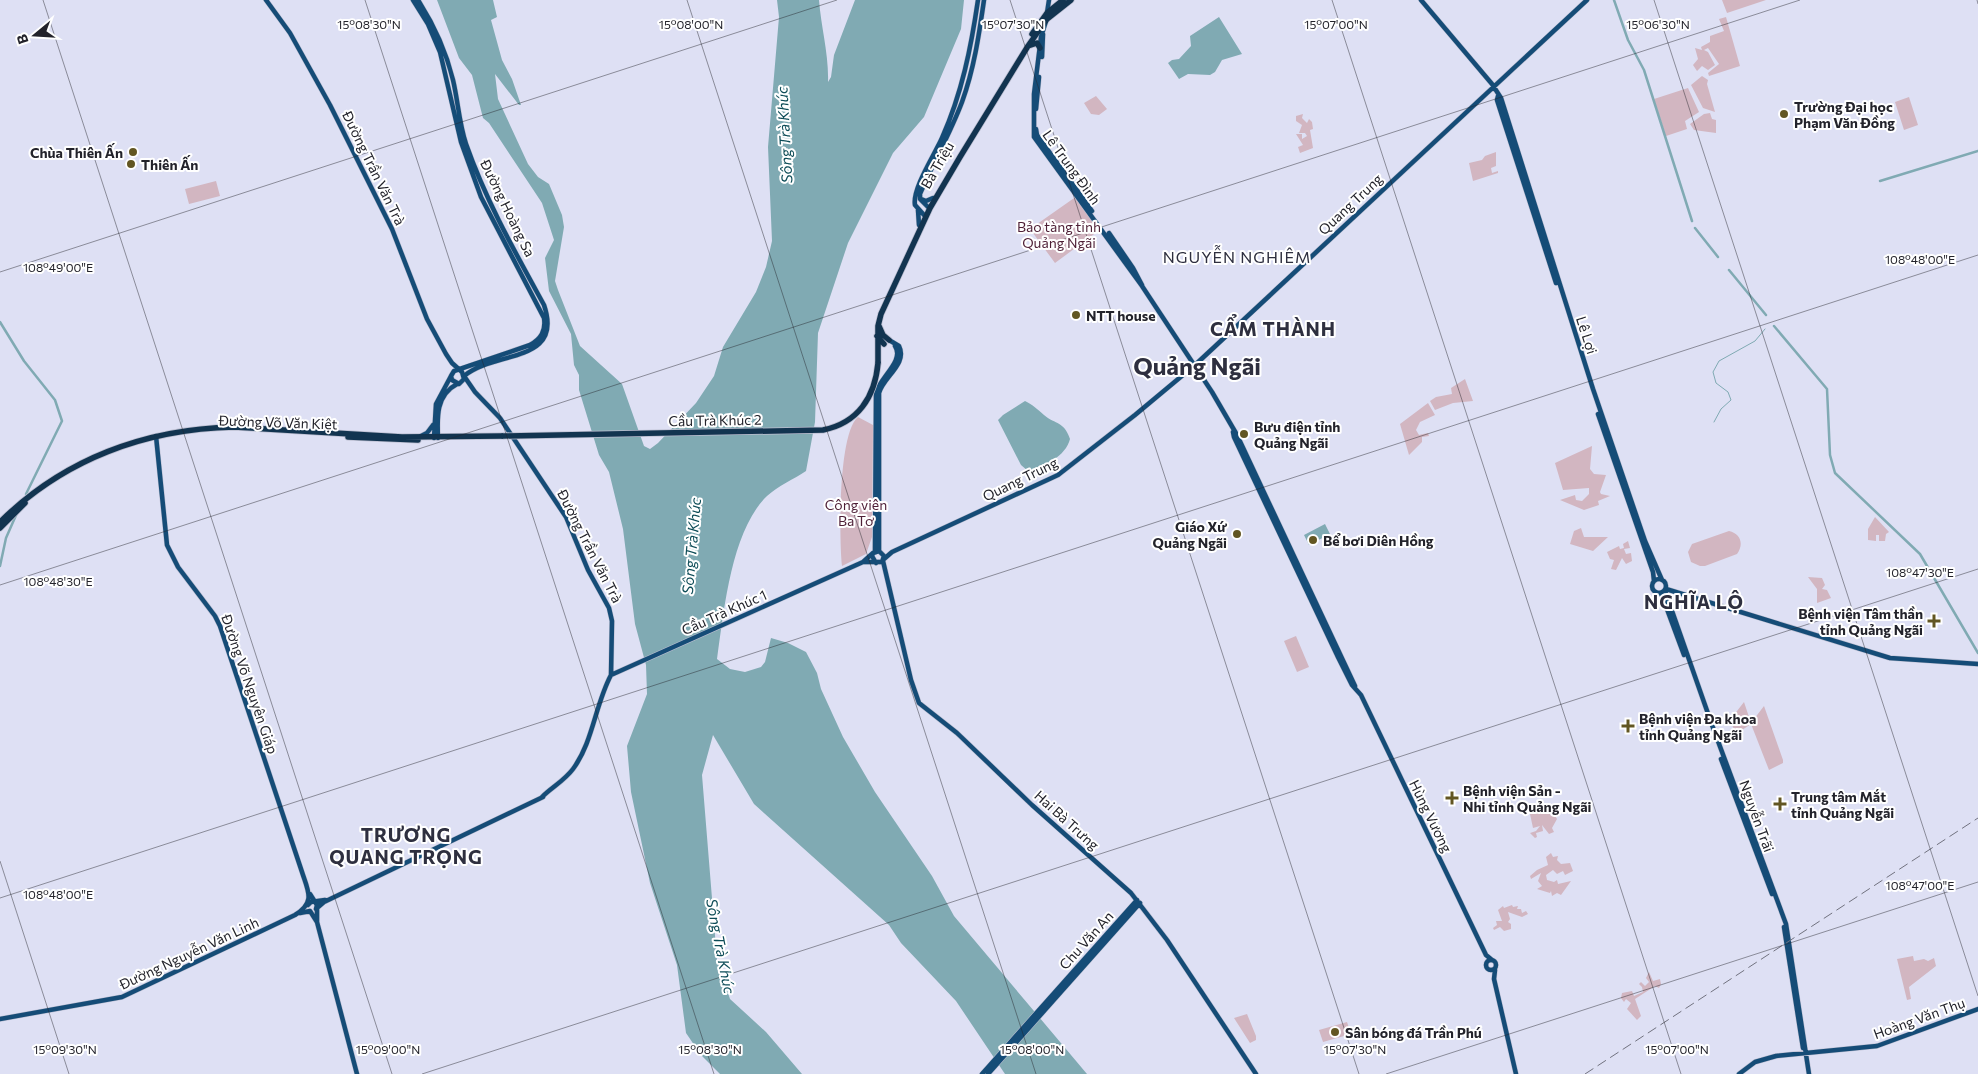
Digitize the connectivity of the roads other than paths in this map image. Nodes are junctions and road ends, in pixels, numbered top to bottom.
1 (266, 0) edge
2 (413, 0) edge
3 (418, 0) edge
4 (978, 0) edge
5 (984, 0) edge
6 (1050, 0) edge
7 (1063, 0) edge
8 (1071, 0) edge
9 (1421, 0) edge
10 (1587, 0) edge
11 (1047, 16) junction
12 (1043, 34) junction
13 (1028, 46) junction
14 (1040, 48) junction
15 (1494, 87) junction
16 (1035, 94) junction
17 (455, 103) junction
18 (919, 195) junction
19 (933, 198) junction
20 (929, 207) junction
21 (917, 209) junction
22 (925, 216) junction
23 (919, 225) junction
24 (879, 323) junction
25 (881, 343) junction
26 (446, 354) junction
27 (508, 355) junction
28 (1194, 365) junction
29 (458, 370) junction
30 (451, 375) junction
31 (464, 376) junction
32 (458, 384) junction
33 (475, 392) junction
34 (436, 425) junction
35 (503, 436) joint
36 (411, 437) junction
37 (461, 437) junction
38 (156, 438) junction
39 (436, 438) junction
40 (0, 522) edge
41 (0, 528) edge
42 (1639, 528) junction
43 (877, 551) junction
44 (892, 552) junction
45 (863, 562) junction
46 (880, 562) junction
47 (1662, 580) junction
48 (1654, 581) junction
49 (1664, 591) junction
50 (1978, 664) edge
51 (610, 677) junction
52 (307, 889) junction
53 (1138, 902) junction
54 (308, 905) junction
55 (316, 905) junction
56 (310, 911) junction
57 (295, 915) junction
58 (317, 922) junction
59 (1486, 955) junction
60 (1492, 960) junction
61 (1486, 964) junction
62 (1488, 970) junction
63 (1495, 970) junction
64 (1494, 979) junction
65 (1054, 996) junction
66 (1978, 1009) edge
67 (0, 1019) edge
68 (1806, 1054) junction
69 (357, 1074) edge
70 (982, 1074) edge
71 (988, 1074) edge
72 (1256, 1074) edge
73 (1516, 1074) edge
74 (1739, 1074) edge
75 (1808, 1074) edge

1 - 26 main road, Đường Trần Văn Trà
2 - 17 main road, Đường Hoàng Sa
3 - 17 main road, Đường Hoàng Sa
4 - 18 main road
5 - 18 main road
6 - 11 main road
7 - 11 highway
8 - 11 highway
9 - 15 main road, Lê Lợi
10 - 15 main road, Quang Trung
11 - 12 main road
11 - 13 highway, Bà Triệu
11 - 19 highway, Bà Triệu
12 - 14 main road, Lê Trung Đình
12 - 16 main road, Lê Trung Đình
13 - 14 highway
13 - 20 highway, Bà Triệu
14 - 16 main road, Lê Trung Đình
15 - 28 main road, Quang Trung
15 - 42 main road, Lê Lợi
16 - 28 main road, Lê Trung Đình
17 - 27 main road, Đường Hoàng Sa
18 - 19 main road
18 - 20 main road
18 - 21 main road
19 - 20 highway, Bà Triệu
20 - 22 highway, Bà Triệu
21 - 22 main road
21 - 23 main road
22 - 23 highway, Bà Triệu
22 - 24 highway, Bà Triệu
23 - 25 highway, Bà Triệu
24 - 25 highway, Bà Triệu
24 - 25 highway
25 - 35 highway, Cầu Trà Khúc 2, bridge
25 - 43 main road
26 - 29 main road, Đường Trần Văn Trà
26 - 30 main road, Đường Trần Văn Trà
27 - 29 main road, Đường Hoàng Sa
27 - 31 main road, Đường Hoàng Sa
28 - 44 main road, Quang Trung
28 - 59 main road, Hùng Vương
29 - 30 main road, Đường Hoàng Sa
29 - 31 main road, Đường Trần Văn Trà
30 - 32 main road
30 - 34 main road
31 - 32 main road
31 - 33 main road, Đường Trần Văn Trà
32 - 33 main road, Đường Trần Văn Trà
32 - 34 main road
33 - 51 main road, Đường Trần Văn Trà
34 - 36 main road
34 - 37 main road
34 - 39 main road
35 - 37 highway, Đường Võ Văn Kiệt
36 - 38 highway, Đường Võ Văn Kiệt
36 - 39 highway, Đường Võ Văn Kiệt
37 - 39 highway, Đường Võ Văn Kiệt
38 - 39 highway, Đường Võ Văn Kiệt
38 - 40 highway, Đường Võ Văn Kiệt
38 - 41 highway, Đường Võ Văn Kiệt
38 - 52 main road, Đường Võ Nguyên Giáp
42 - 47 main road, Lê Lợi
42 - 48 main road, Lê Lợi
43 - 44 main road
43 - 45 main road
43 - 46 main road
43 - 46 main road
44 - 46 main road, Quang Trung
45 - 46 main road
45 - 51 main road, Cầu Trà Khúc 1
46 - 53 main road, Hai Bà Trưng
47 - 48 main road
47 - 49 main road, Lê Lợi
48 - 49 main road, Lê Lợi
49 - 50 main road
49 - 68 main road, Nguyễn Trãi
51 - 55 main road
52 - 54 main road, Đường Võ Nguyên Giáp
52 - 55 main road, Đường Võ Nguyên Giáp
53 - 65 main road, Chu Văn An
53 - 72 main road, Hai Bà Trưng
54 - 55 main road
54 - 56 main road, Đường Võ Nguyên Giáp
54 - 57 main road, Đường Nguyễn Văn Linh
55 - 56 main road, Đường Nguyễn Văn Linh
55 - 58 main road, Đường Võ Nguyên Giáp
56 - 57 main road, Đường Nguyễn Văn Linh
56 - 58 main road, Đường Võ Nguyên Giáp
57 - 67 main road, Đường Nguyễn Văn Linh
58 - 69 main road, Đường Võ Nguyên Giáp
59 - 60 main road
59 - 61 main road
60 - 61 main road
60 - 63 main road
61 - 62 main road
62 - 63 main road
62 - 64 main road
63 - 64 main road
64 - 73 main road
65 - 70 main road
65 - 71 main road
66 - 68 main road, Hoàng Văn Thụ
68 - 74 main road, Hoàng Văn Thụ
68 - 75 main road, Nguyễn Trãi

